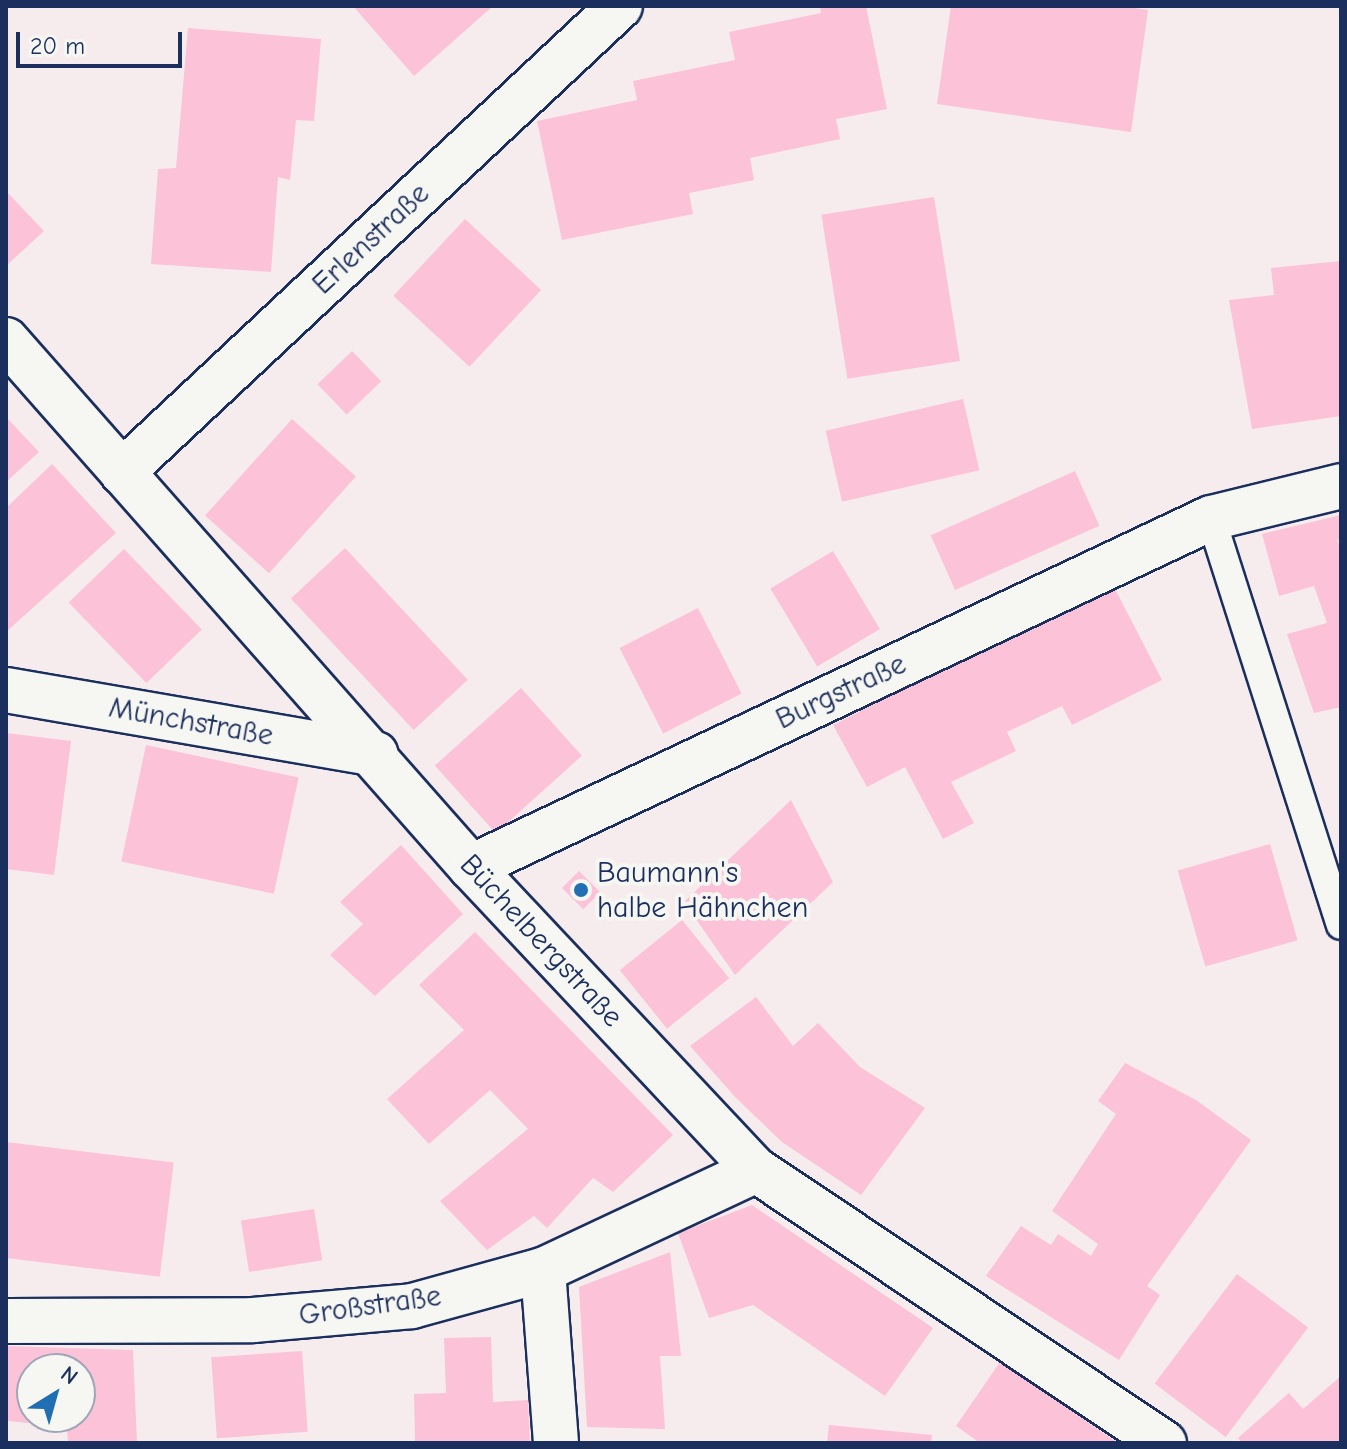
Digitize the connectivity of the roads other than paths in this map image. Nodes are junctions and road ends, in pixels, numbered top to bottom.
1 (620, 6) edge
2 (6, 340) edge
3 (122, 472) junction
4 (1341, 486) edge
5 (1211, 518) junction
6 (6, 690) edge
7 (375, 754) junction
8 (471, 867) junction
9 (1341, 925) edge
10 (756, 1170) junction
11 (543, 1270) junction
12 (6, 1321) edge
13 (556, 1443) edge
14 (1164, 1443) edge

1 - 3 street, Erlenstraße
2 - 3 street, Büchelbergstraße
3 - 7 street, Büchelbergstraße
4 - 5 street, Burgstraße
5 - 8 street, Burgstraße
5 - 9 lane
6 - 7 street, Münchstraße
7 - 8 street, Büchelbergstraße
8 - 10 street, Büchelbergstraße
10 - 11 street, Großstraße
10 - 14 street, Büchelbergstraße
11 - 12 street, Großstraße
11 - 13 street

